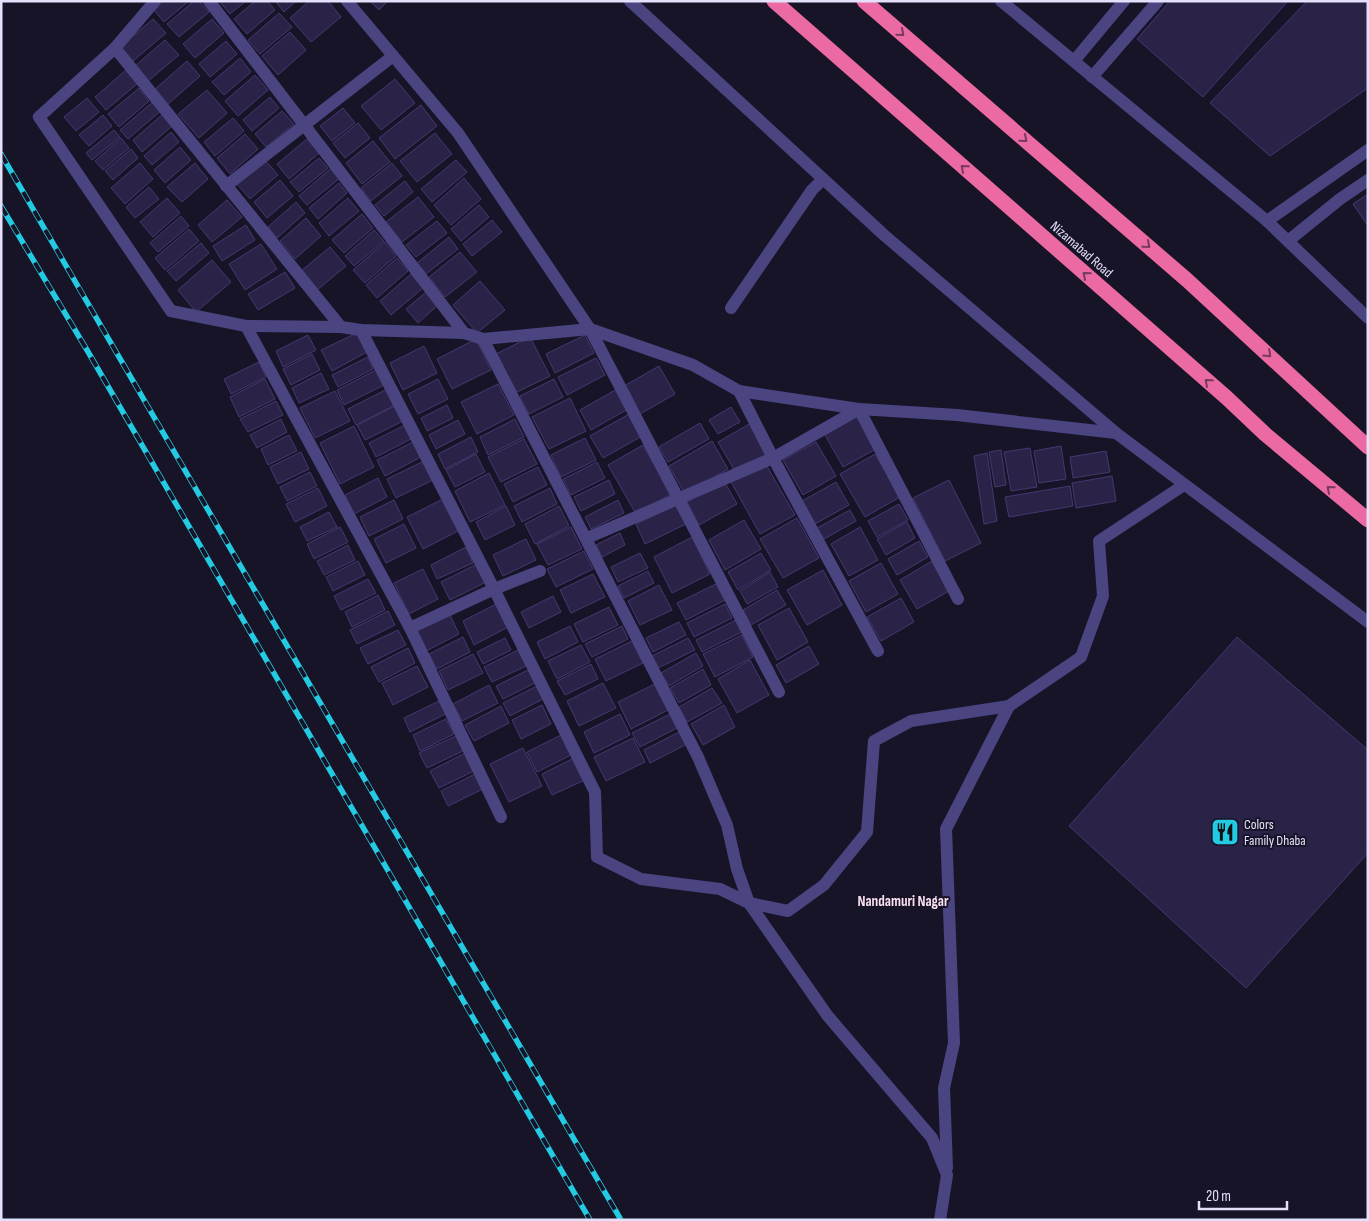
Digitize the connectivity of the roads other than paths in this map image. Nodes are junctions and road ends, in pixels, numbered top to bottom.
1 (155, 1) edge
2 (209, 1) edge
3 (347, 1) edge
4 (630, 1) edge
5 (774, 1) edge
6 (864, 1) edge
7 (1124, 1) edge
8 (1158, 1) edge
9 (1002, 2) edge
10 (115, 48) junction
11 (393, 56) junction
12 (1074, 62) junction
13 (1092, 76) junction
14 (304, 125) junction
15 (1368, 150) edge
16 (822, 179) junction
17 (1368, 180) edge
18 (226, 186) junction
19 (1267, 221) junction
20 (1288, 241) junction
21 (731, 308) dead end
22 (1368, 318) edge
23 (246, 326) junction
24 (340, 327) junction
25 (590, 329) junction
26 (361, 330) junction
27 (464, 333) junction
28 (483, 338) junction
29 (739, 391) junction
30 (859, 409) junction
31 (1116, 433) junction
32 (1368, 447) edge
33 (773, 458) junction
34 (1184, 485) junction
35 (680, 500) junction
36 (1368, 520) edge
37 (587, 538) junction
38 (540, 571) dead end
39 (494, 589) junction
40 (958, 599) dead end
41 (1368, 622) edge
42 (410, 628) junction
43 (878, 650) dead end
44 (779, 692) dead end
45 (1009, 706) junction
46 (501, 817) dead end
47 (750, 903) junction
48 (947, 1175) junction
49 (940, 1220) edge

1 - 10 street
2 - 14 street
3 - 11 street
4 - 16 street
36 -> 5 highway, Nizamabad Road
6 -> 32 highway
7 - 12 street
8 - 13 street
9 - 12 street
10 - 18 street
10 - 23 street
11 - 14 street
11 - 25 street
12 - 13 street
13 - 19 street
14 - 18 street
14 - 27 street
15 - 19 street
16 - 21 street
16 - 31 street
17 - 20 street
18 - 24 street
19 - 20 street
20 - 22 street
23 - 24 street
23 - 42 street
24 - 26 street
25 - 28 street
25 - 29 street
25 - 35 street
26 - 27 street
26 - 39 street
27 - 28 street
28 - 37 street
29 - 30 street
29 - 33 street
30 - 31 street
30 - 33 street
30 - 40 street
31 - 34 street
33 - 35 street
33 - 43 street
34 - 41 street
34 - 45 street
35 - 37 street
35 - 44 street
37 - 47 street
38 - 39 street
39 - 42 street
39 - 47 street
42 - 46 street
45 - 47 street
45 - 48 street
47 - 48 street
48 - 49 street

